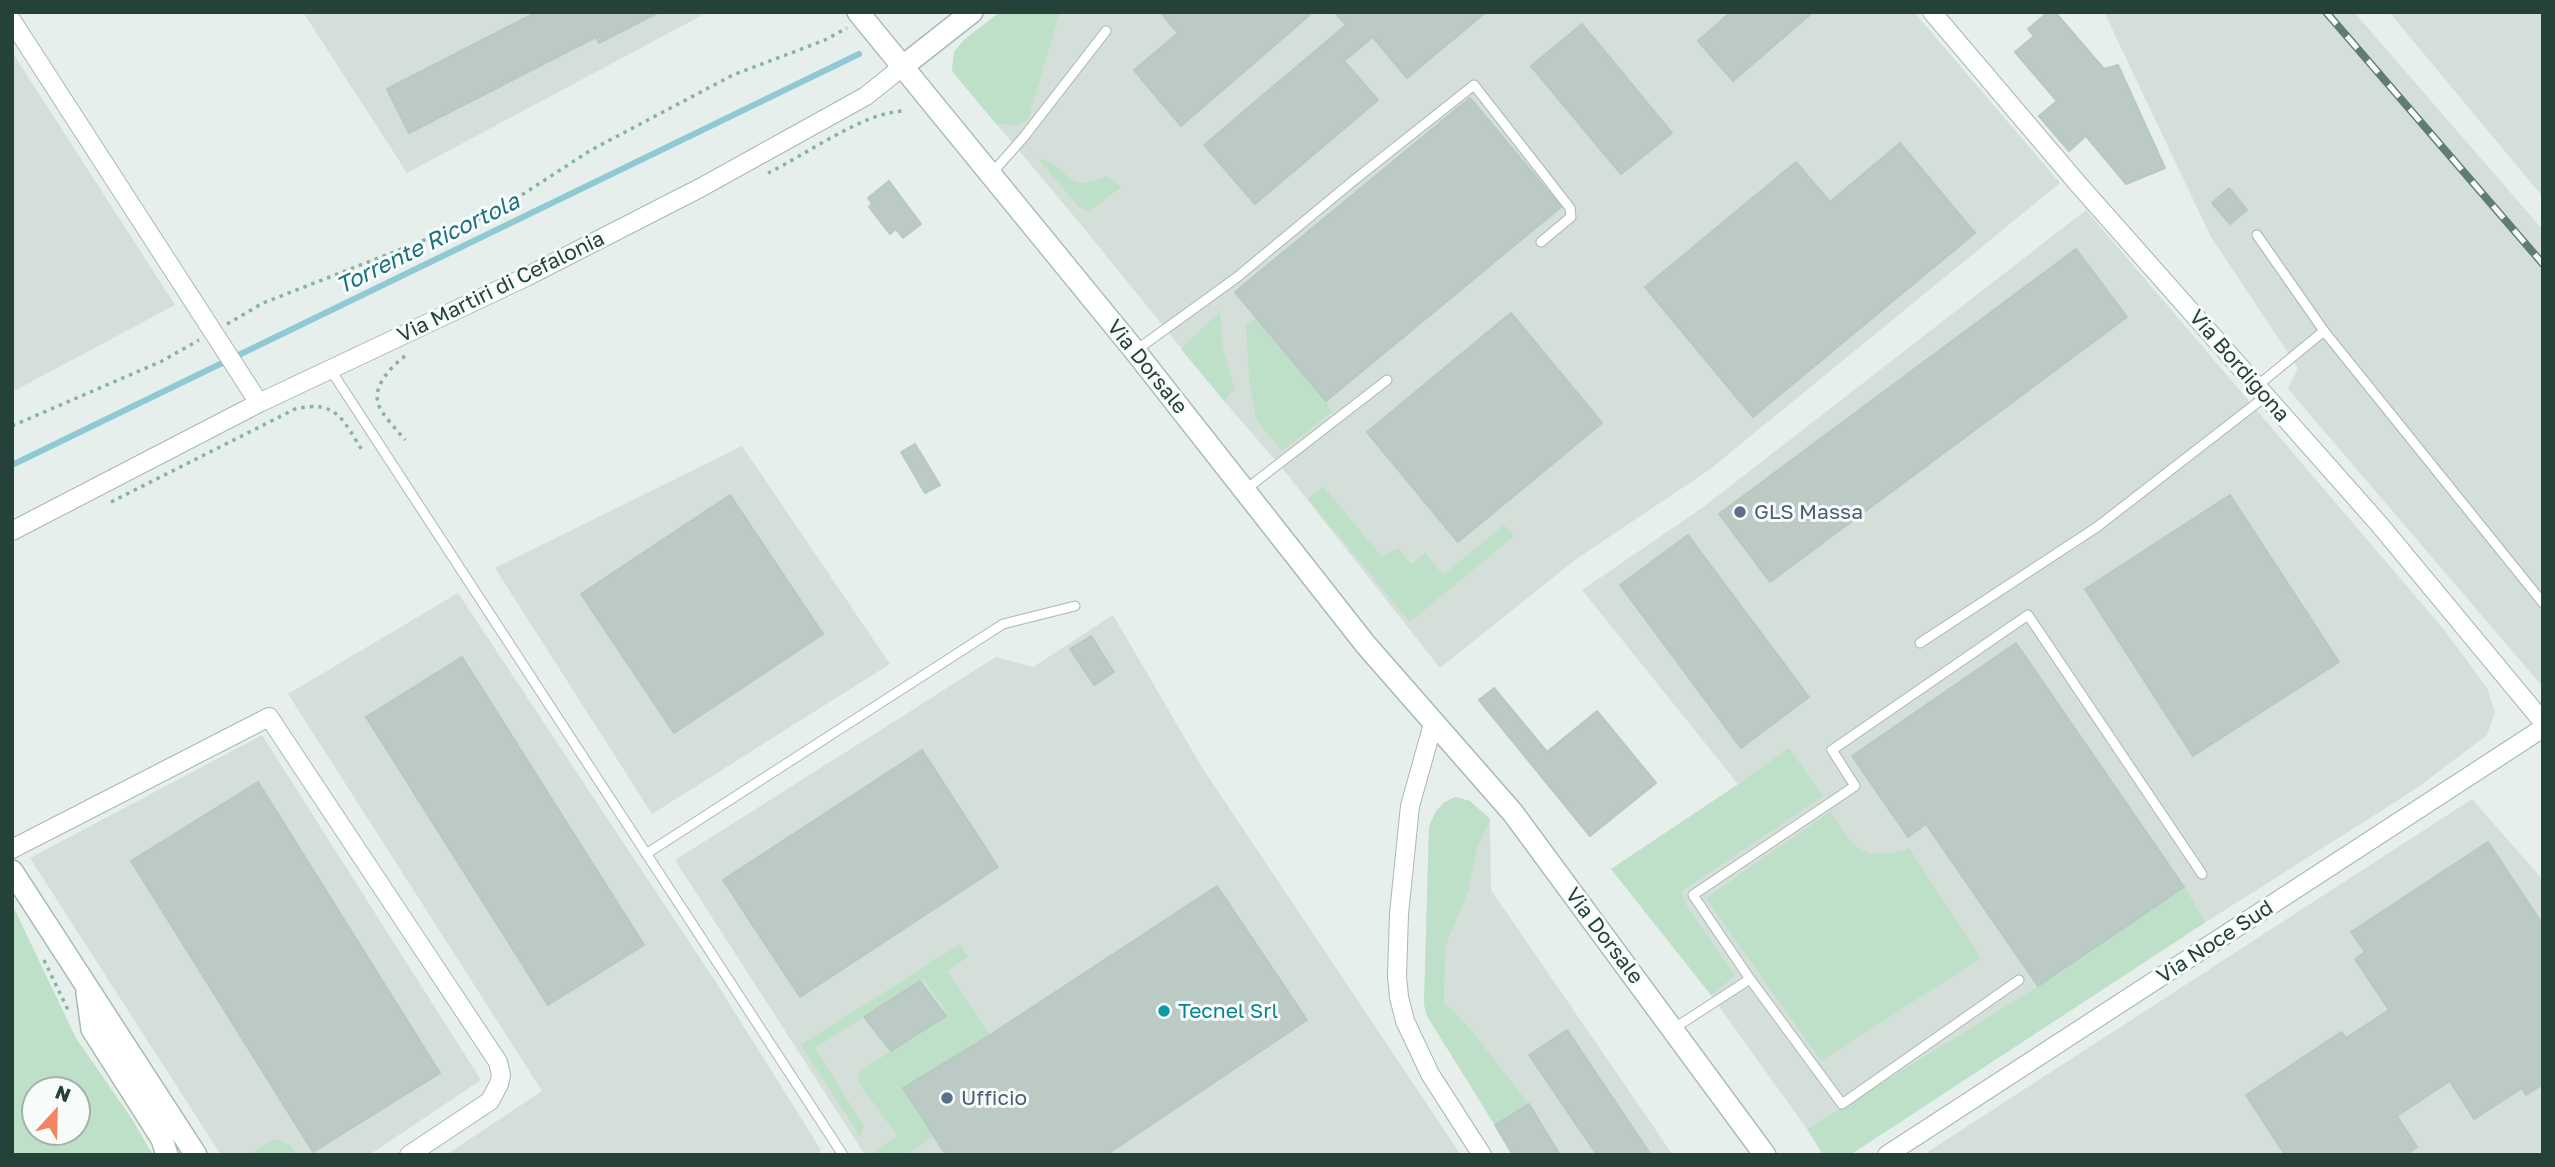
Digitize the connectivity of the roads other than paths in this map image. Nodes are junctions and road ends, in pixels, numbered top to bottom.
1 (972, 12) edge
2 (1932, 12) edge
3 (861, 16) edge
4 (12, 21) edge
5 (1106, 31) dead end
6 (902, 67) junction
7 (990, 174) junction
8 (2258, 235) dead end
9 (1541, 242) dead end
10 (2324, 331) junction
11 (1135, 351) junction
12 (330, 369) junction
13 (1387, 380) dead end
14 (2261, 391) junction
15 (259, 403) junction
16 (1245, 490) junction
17 (12, 531) edge
18 (2543, 603) edge
19 (1075, 606) dead end
20 (1920, 643) dead end
21 (2543, 722) edge
22 (1433, 724) junction
23 (2543, 728) edge
24 (12, 849) edge
25 (646, 854) junction
26 (12, 871) edge
27 (2202, 874) dead end
28 (1750, 979) junction
29 (2019, 980) dead end
30 (85, 983) junction
31 (1673, 1029) junction
32 (167, 1155) edge
33 (197, 1155) edge
34 (409, 1155) edge
35 (843, 1155) edge
36 (1482, 1155) edge
37 (1765, 1155) edge
38 (1887, 1155) edge

1 - 6 street, Via Martiri di Cefalonia
2 - 14 street, Via Bordigona
3 - 6 street, Via Dorsale
4 - 15 street
5 - 7 lane
6 - 7 street, Via Dorsale
6 - 12 street, Via Martiri di Cefalonia
7 - 11 street, Via Dorsale
8 - 10 lane
9 - 11 lane
10 - 14 lane
10 - 18 lane
11 - 16 street, Via Dorsale
12 - 15 street, Via Martiri di Cefalonia
12 - 25 lane
13 - 16 lane
14 - 20 lane
14 - 21 street, Via Bordigona
15 - 17 street, Via Martiri di Cefalonia
16 - 22 street, Via Dorsale
19 - 25 lane
22 - 31 street, Via Dorsale
22 - 36 street
23 - 38 street, Via Noce Sud
24 - 34 street
25 - 35 lane
26 - 30 street
27 - 28 lane
28 - 29 lane
28 - 31 lane
30 - 32 street
30 - 33 street
31 - 37 street, Via Dorsale

